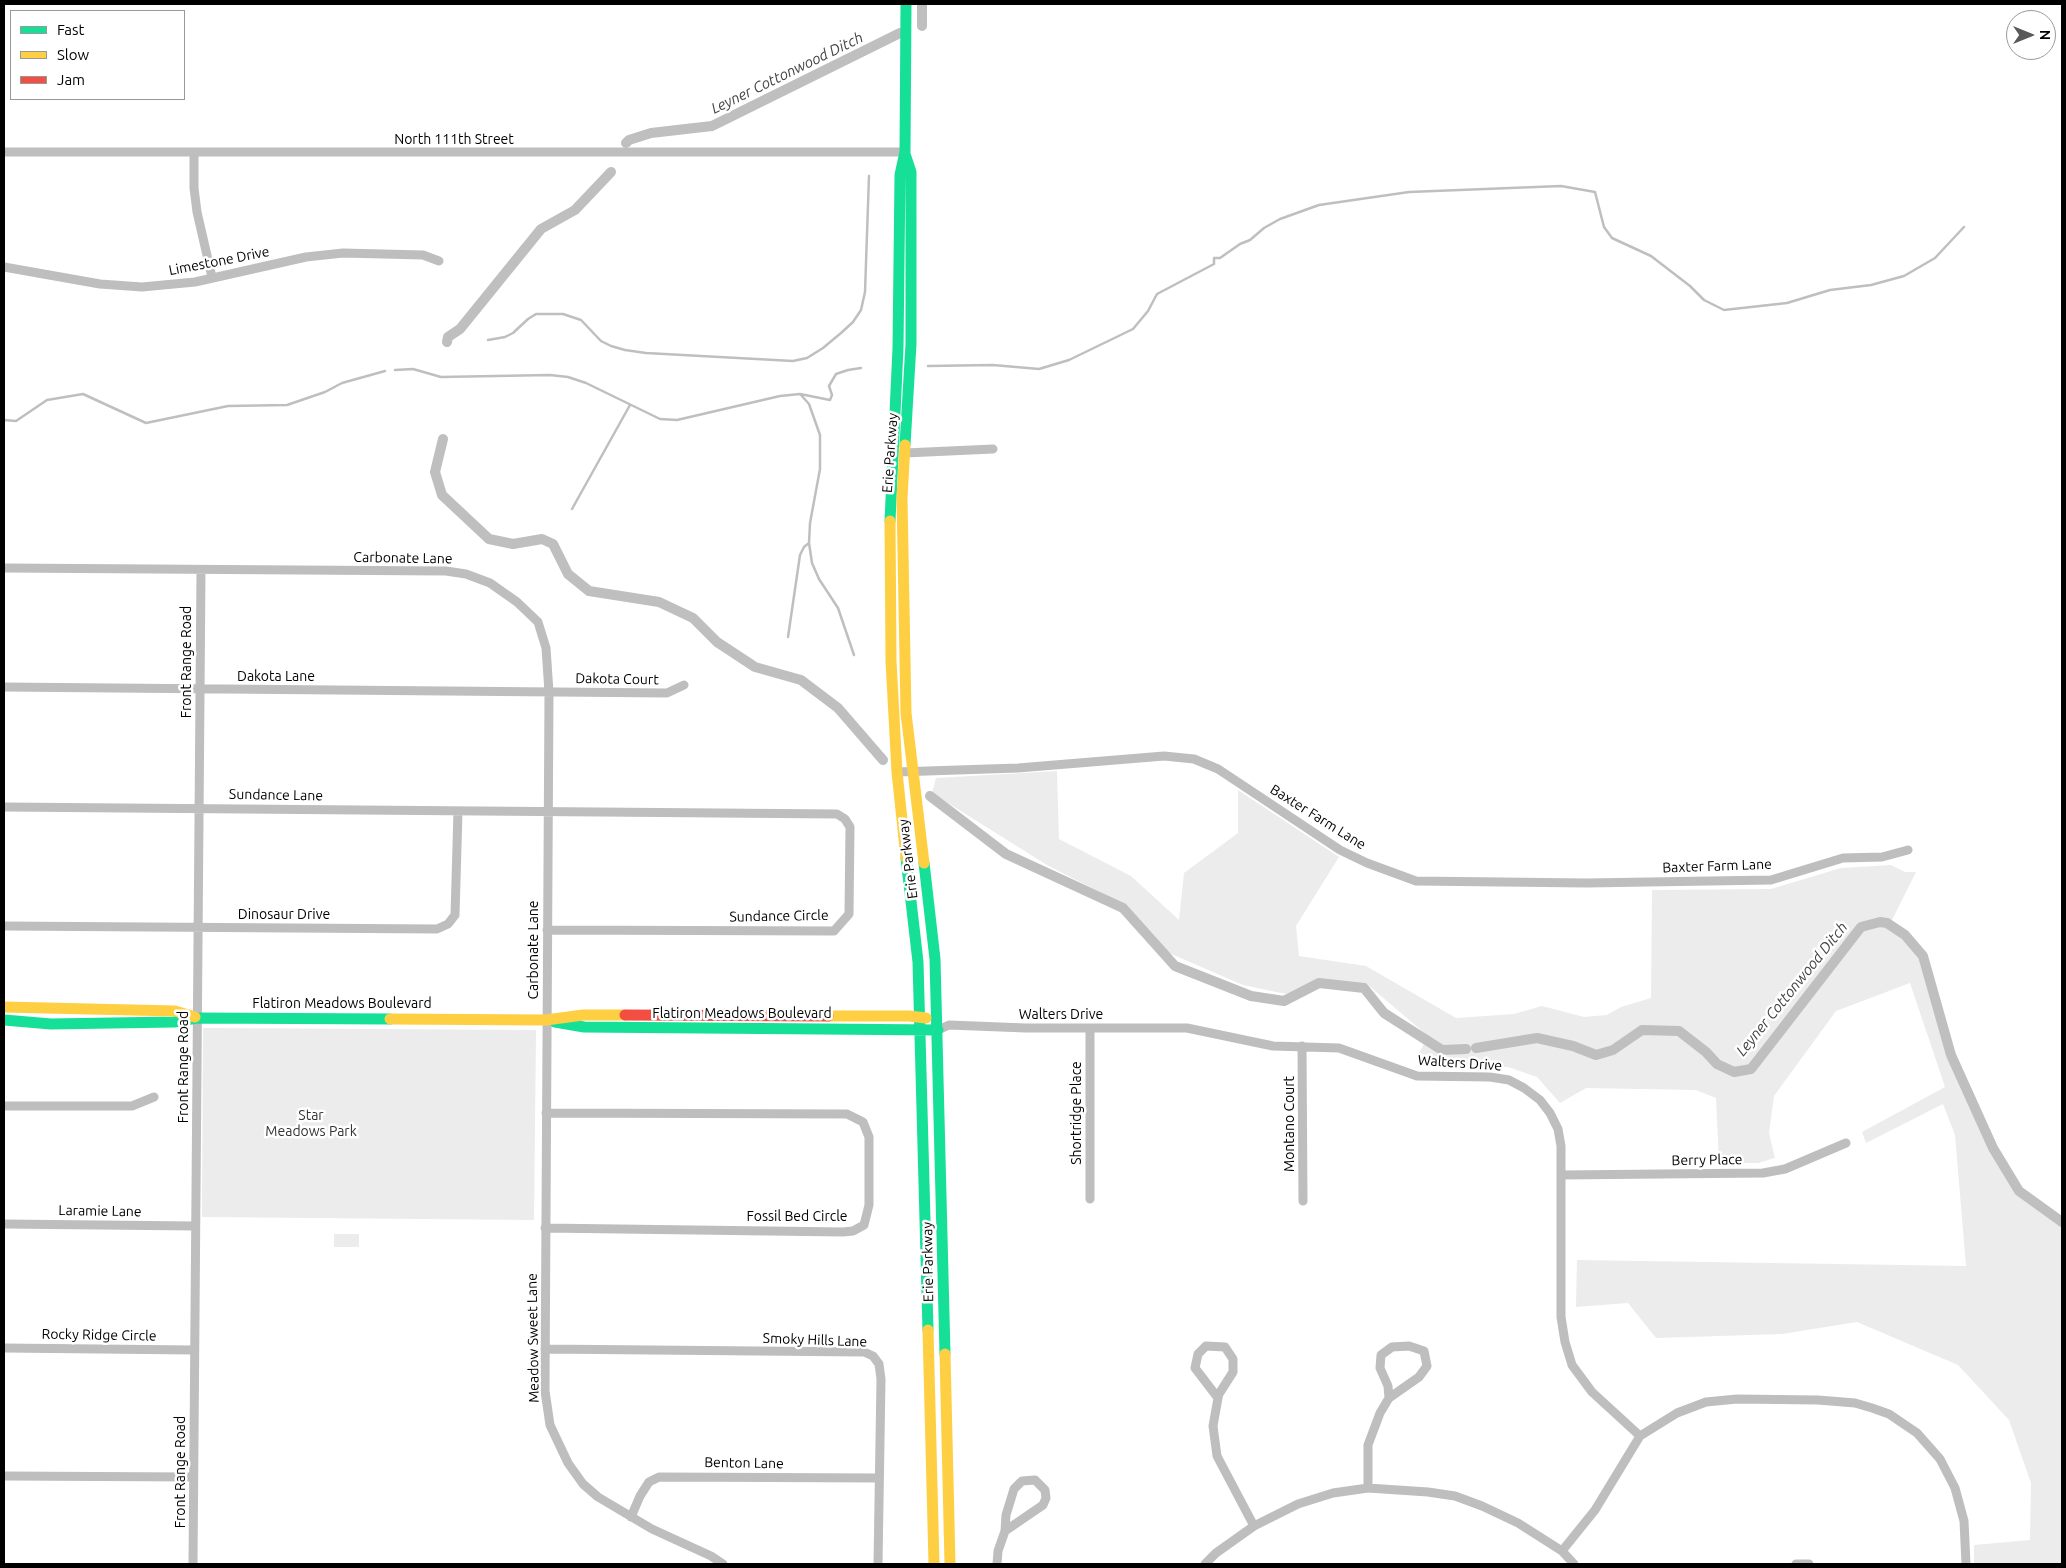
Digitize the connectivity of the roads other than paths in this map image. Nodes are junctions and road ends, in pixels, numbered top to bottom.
1 (906, 4) edge
2 (4, 152) edge
3 (194, 152) junction
4 (905, 152) junction
5 (439, 261) dead end
6 (4, 267) edge
7 (212, 277) junction
8 (993, 448) dead end
9 (905, 453) junction
10 (4, 568) edge
11 (201, 570) junction
12 (684, 686) dead end
13 (4, 688) edge
14 (200, 689) junction
15 (549, 692) junction
16 (913, 771) junction
17 (897, 772) junction
18 (4, 807) edge
19 (199, 808) junction
20 (458, 811) junction
21 (547, 811) junction
22 (1908, 850) dead end
23 (4, 926) edge
24 (198, 927) junction
25 (547, 930) junction
26 (4, 1007) edge
27 (197, 1018) junction
28 (4, 1020) edge
29 (546, 1020) junction
30 (920, 1023) junction
31 (937, 1024) junction
32 (1090, 1028) junction
33 (1302, 1046) junction
34 (154, 1097) dead end
35 (4, 1106) edge
36 (546, 1113) junction
37 (1846, 1143) dead end
38 (1561, 1175) junction
39 (1090, 1199) dead end
40 (1303, 1201) dead end
41 (4, 1224) edge
42 (195, 1226) junction
43 (545, 1228) junction
44 (4, 1348) edge
45 (194, 1350) junction
46 (545, 1350) junction
47 (1218, 1398) junction
48 (1389, 1398) junction
49 (1640, 1436) junction
50 (4, 1476) edge
51 (193, 1477) junction
52 (879, 1478) junction
53 (1368, 1488) junction
54 (631, 1517) junction
55 (1254, 1526) junction
56 (1005, 1531) junction
57 (1562, 1550) junction
58 (193, 1564) edge
59 (723, 1564) edge
60 (878, 1564) edge
61 (934, 1564) edge
62 (950, 1564) edge
63 (997, 1564) edge
64 (1205, 1564) edge
65 (1574, 1564) edge
66 (1796, 1564) edge
67 (1809, 1564) edge
68 (1966, 1564) edge

1 - 4 main road, Erie Parkway
2 - 3 street, North 111th Street
3 - 4 street, North 111th Street
3 - 7 street
4 - 9 main road, Erie Parkway
4 - 17 main road, Erie Parkway
5 - 7 street, Limestone Drive
6 - 7 street, Limestone Drive
8 - 9 street
9 - 16 main road, Erie Parkway
10 - 11 street, Carbonate Lane
11 - 14 street, Front Range Road
11 - 15 street, Carbonate Lane
12 - 15 street, Dakota Court
13 - 14 street, Dakota Lane
14 - 15 street, Dakota Lane
14 - 19 street, Front Range Road
15 - 21 street, Carbonate Lane
16 - 17 street, Baxter Farm Lane
16 - 22 street, Baxter Farm Lane
16 - 31 main road, Erie Parkway
17 - 30 main road, Erie Parkway
18 - 19 street, Sundance Lane
19 - 20 street, Sundance Lane
19 - 24 street, Front Range Road
20 - 21 street, Sundance Lane
20 - 24 street, Dinosaur Drive
21 - 25 street, Carbonate Lane
21 - 25 street, Sundance Circle
23 - 24 street, Dinosaur Drive
24 - 27 street, Front Range Road
25 - 29 street, Carbonate Lane
26 - 27 main road, Flatiron Meadows Boulevard
27 - 28 main road, Flatiron Meadows Boulevard
27 - 29 main road, Flatiron Meadows Boulevard
27 - 42 street, Front Range Road
29 - 30 main road, Flatiron Meadows Boulevard
29 - 36 street, Meadow Sweet Lane
30 - 31 main road, Flatiron Meadows Boulevard
30 - 61 main road, Erie Parkway
31 - 32 street, Walters Drive
31 - 62 main road, Erie Parkway
32 - 33 street, Walters Drive
32 - 39 street, Shortridge Place
33 - 38 street, Walters Drive
33 - 40 street, Montano Court
34 - 35 street
36 - 43 street, Meadow Sweet Lane
36 - 43 street, Fossil Bed Circle
37 - 38 street, Berry Place
38 - 49 street, Walters Drive
41 - 42 street, Laramie Lane
42 - 45 street, Front Range Road
43 - 46 street, Meadow Sweet Lane
44 - 45 street, Rocky Ridge Circle
45 - 51 street, Front Range Road
46 - 52 street, Smoky Hills Lane
46 - 54 street, Meadow Sweet Lane
47 - 47 street
47 - 55 street
48 - 48 street
48 - 53 street
49 - 57 street
49 - 68 street
50 - 51 street
51 - 58 street, Front Range Road
52 - 54 street, Benton Lane
52 - 60 street, Smoky Hills Lane
53 - 55 street
53 - 57 street
54 - 59 street, Meadow Sweet Lane
55 - 64 street
56 - 56 street
56 - 63 street
57 - 65 street
66 - 67 street

